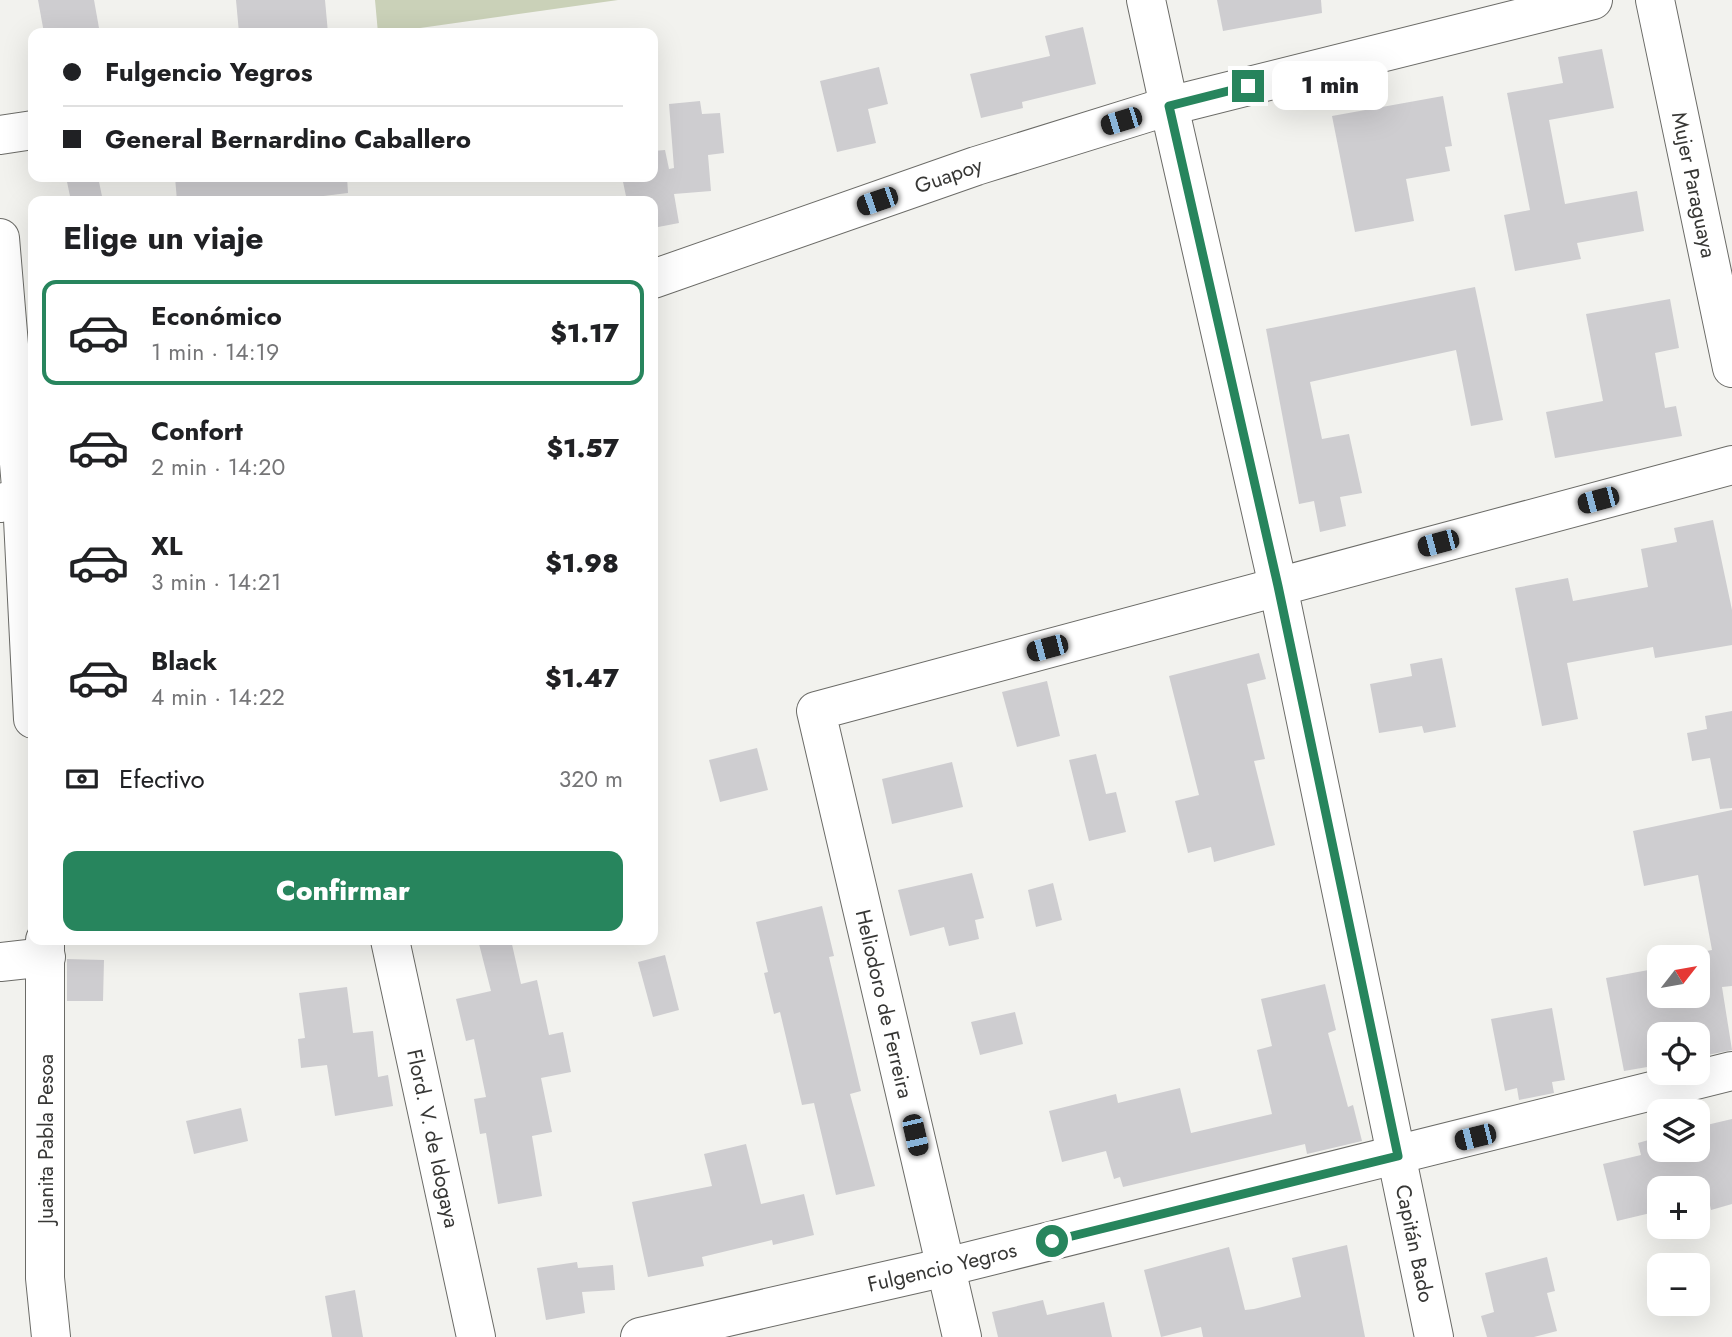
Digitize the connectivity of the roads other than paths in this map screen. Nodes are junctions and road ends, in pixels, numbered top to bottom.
1 (1146, 0) edge
2 (1593, 0) edge
3 (1655, 0) edge
4 (1169, 106) junction
5 (28, 131) edge
6 (0, 135) edge
7 (0, 238) edge
8 (658, 277) edge
9 (1732, 368) edge
10 (1732, 465) edge
11 (18, 499) edge
12 (1278, 586) junction
13 (28, 646) edge
14 (391, 945) edge
15 (45, 948) edge
16 (0, 962) edge
17 (1732, 1071) edge
18 (1398, 1156) junction
19 (946, 1267) junction
20 (51, 1337) edge
21 (476, 1337) edge
22 (640, 1337) edge
23 (962, 1337) edge
24 (1434, 1337) edge

1 - 4 street, Capitán Bado
2 - 4 street, Guapoy
3 - 9 street, Mujer Paraguaya
4 - 8 street, Guapoy
4 - 12 street, Capitán Bado
5 - 6 street
7 - 11 street
10 - 12 street
11 - 13 street
12 - 18 street, Capitán Bado
12 - 19 street, Heliodoro de Ferreira
14 - 21 street, Flord. V. de Idogaya
15 - 16 street
15 - 20 street, Juanita Pabla Pesoa
17 - 18 street, Fulgencio Yegros
18 - 19 street, Fulgencio Yegros
18 - 24 street, Capitán Bado
19 - 22 street, Fulgencio Yegros
19 - 23 street, Heliodoro de Ferreira

